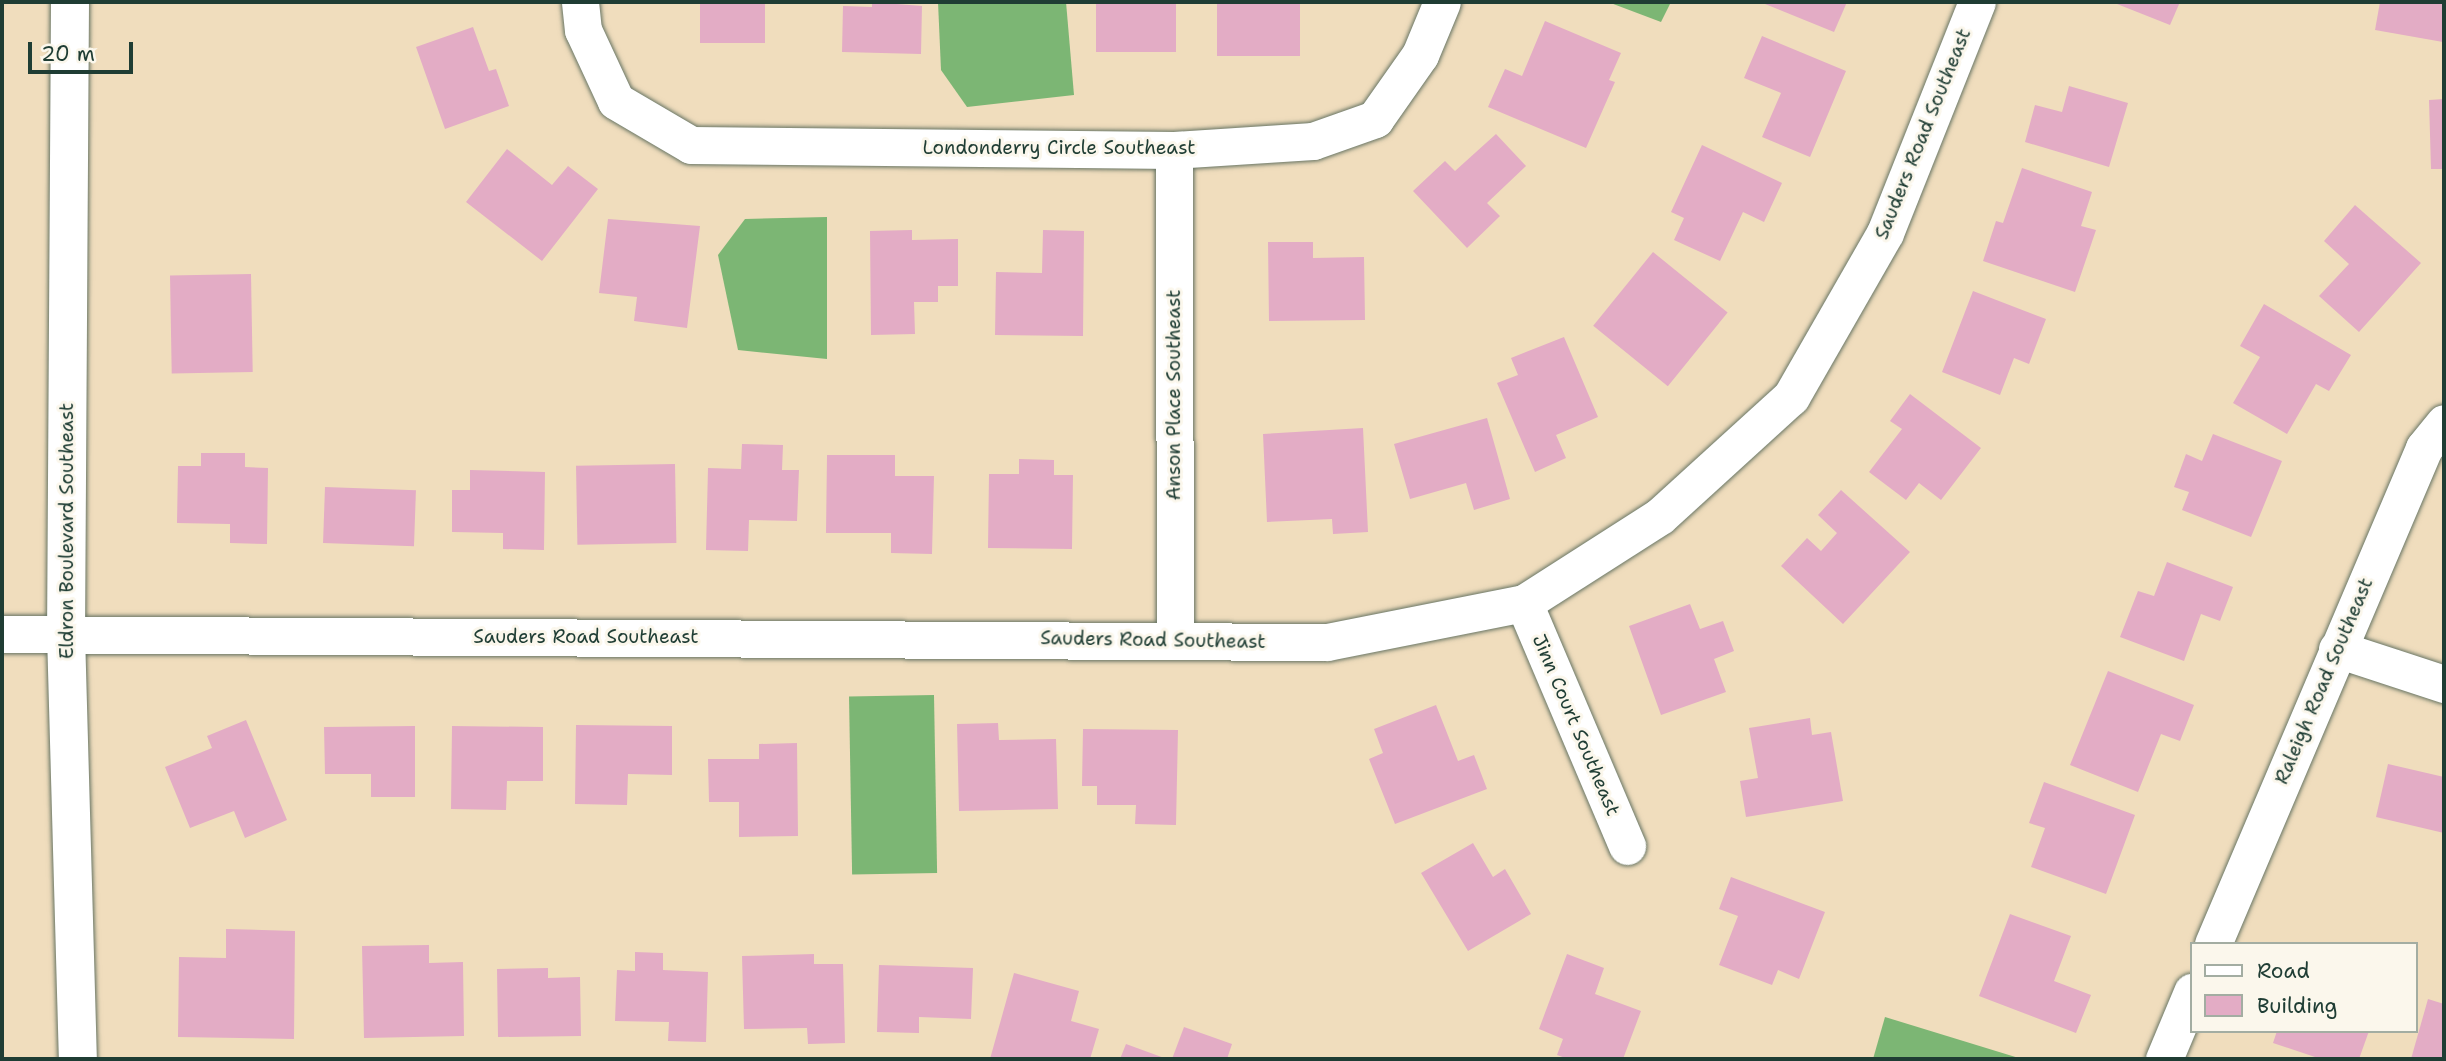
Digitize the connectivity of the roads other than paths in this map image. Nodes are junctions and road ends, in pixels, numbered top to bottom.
1 (70, 2) edge
2 (580, 2) edge
3 (1442, 2) edge
4 (1977, 2) edge
5 (1174, 150) junction
6 (2444, 423) edge
7 (1524, 603) junction
8 (2, 634) edge
9 (66, 634) junction
10 (1175, 640) junction
11 (2337, 649) junction
12 (2444, 684) edge
13 (1627, 846) dead end
14 (2214, 942) edge
15 (2190, 997) edge
16 (78, 1059) edge
17 (2164, 1059) edge

1 - 9 street, Eldron Boulevard Southeast
2 - 5 street, Londonderry Circle Southeast
3 - 5 street, Londonderry Circle Southeast
4 - 7 street, Sauders Road Southeast
5 - 10 street, Anson Place Southeast
6 - 11 street, Raleigh Road Southeast
7 - 10 street, Sauders Road Southeast
7 - 13 street, Jinn Court Southeast
8 - 9 street, Sauders Road Southeast
9 - 10 street, Sauders Road Southeast
9 - 16 street, Eldron Boulevard Southeast
11 - 12 street
11 - 14 street, Raleigh Road Southeast
15 - 17 street

